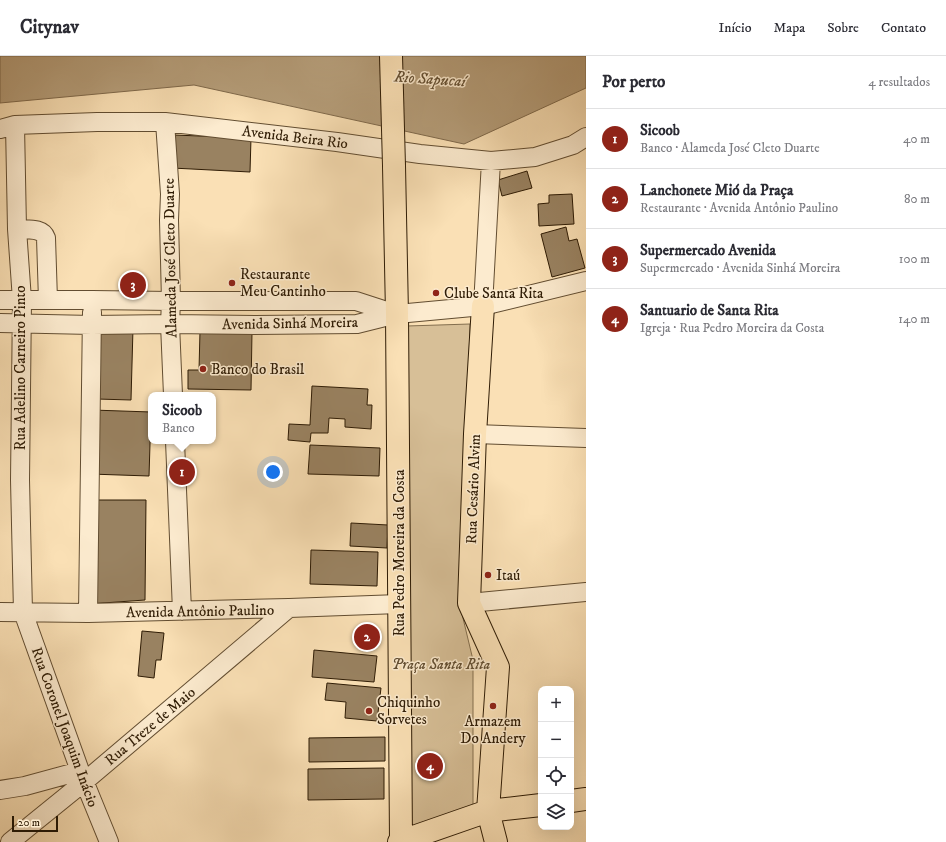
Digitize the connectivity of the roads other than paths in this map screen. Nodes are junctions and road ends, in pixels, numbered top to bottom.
1 (391, 56) edge
2 (165, 122) junction
3 (8, 127) edge
4 (586, 137) edge
5 (491, 161) junction
6 (17, 230) junction
7 (586, 281) edge
8 (0, 300) edge
9 (22, 300) junction
10 (48, 300) junction
11 (92, 300) junction
12 (171, 301) junction
13 (482, 306) junction
14 (397, 314) junction
15 (0, 323) edge
16 (21, 324) junction
17 (92, 324) junction
18 (170, 324) junction
19 (173, 392) edge
20 (475, 434) junction
21 (586, 438) edge
22 (175, 444) edge
23 (586, 592) edge
24 (469, 603) junction
25 (399, 604) junction
26 (289, 608) junction
27 (182, 611) junction
28 (0, 612) edge
29 (22, 612) junction
30 (88, 613) junction
31 (82, 776) junction
32 (0, 790) edge
33 (586, 799) edge
34 (574, 801) edge
35 (538, 804) edge
36 (488, 811) junction
37 (10, 842) edge
38 (109, 842) edge
39 (400, 842) edge
40 (496, 842) edge

1 - 14 main road, Rua Pedro Moreira da Costa, bridge
2 - 3 street, Avenida Beira Rio
2 - 5 street, Avenida Beira Rio
2 - 12 street, Alameda José Cleto Duarte
3 - 6 street, Rua Adelino Carneiro Pinto
4 - 5 street, Avenida Beira Rio
5 - 13 street, Rua Cesário Alvim
6 - 9 street, Rua Adelino Carneiro Pinto
6 - 10 street
7 - 13 street
8 - 9 street, Avenida Sinhá Moreira
9 - 10 street, Avenida Sinhá Moreira
9 - 16 street, Rua Adelino Carneiro Pinto
10 - 11 street, Avenida Sinhá Moreira
11 - 12 street, Avenida Sinhá Moreira
11 - 17 street
12 - 14 street, Avenida Sinhá Moreira
12 - 18 street, Alameda José Cleto Duarte
13 - 14 street
13 - 20 main road, Rua Cesário Alvim
14 - 18 street, Avenida Sinhá Moreira
14 - 25 main road, Rua Pedro Moreira da Costa
15 - 16 street, Avenida Sinhá Moreira
16 - 17 street, Avenida Sinhá Moreira
16 - 29 street, Rua Adelino Carneiro Pinto
17 - 18 street, Avenida Sinhá Moreira
17 - 30 street
18 - 19 street, Alameda José Cleto Duarte
20 - 21 street
20 - 24 main road, Rua Cesário Alvim
22 - 27 street
23 - 24 street
24 - 36 main road, Rua Cesário Alvim
25 - 26 street, Avenida Antônio Paulino
25 - 39 main road, Rua Pedro Moreira da Costa
26 - 27 street, Avenida Antônio Paulino
26 - 31 street, Rua Treze de Maio
27 - 30 street, Avenida Antônio Paulino
28 - 29 street, Avenida Antônio Paulino
29 - 30 street, Avenida Antônio Paulino
29 - 31 street, Rua Coronel Joaquim Inácio
31 - 32 street
31 - 37 street, Rua Treze de Maio
31 - 38 street, Rua Coronel Joaquim Inácio
33 - 34 main road
35 - 36 main road
36 - 39 main road
36 - 40 main road, Rua Cesário Alvim

